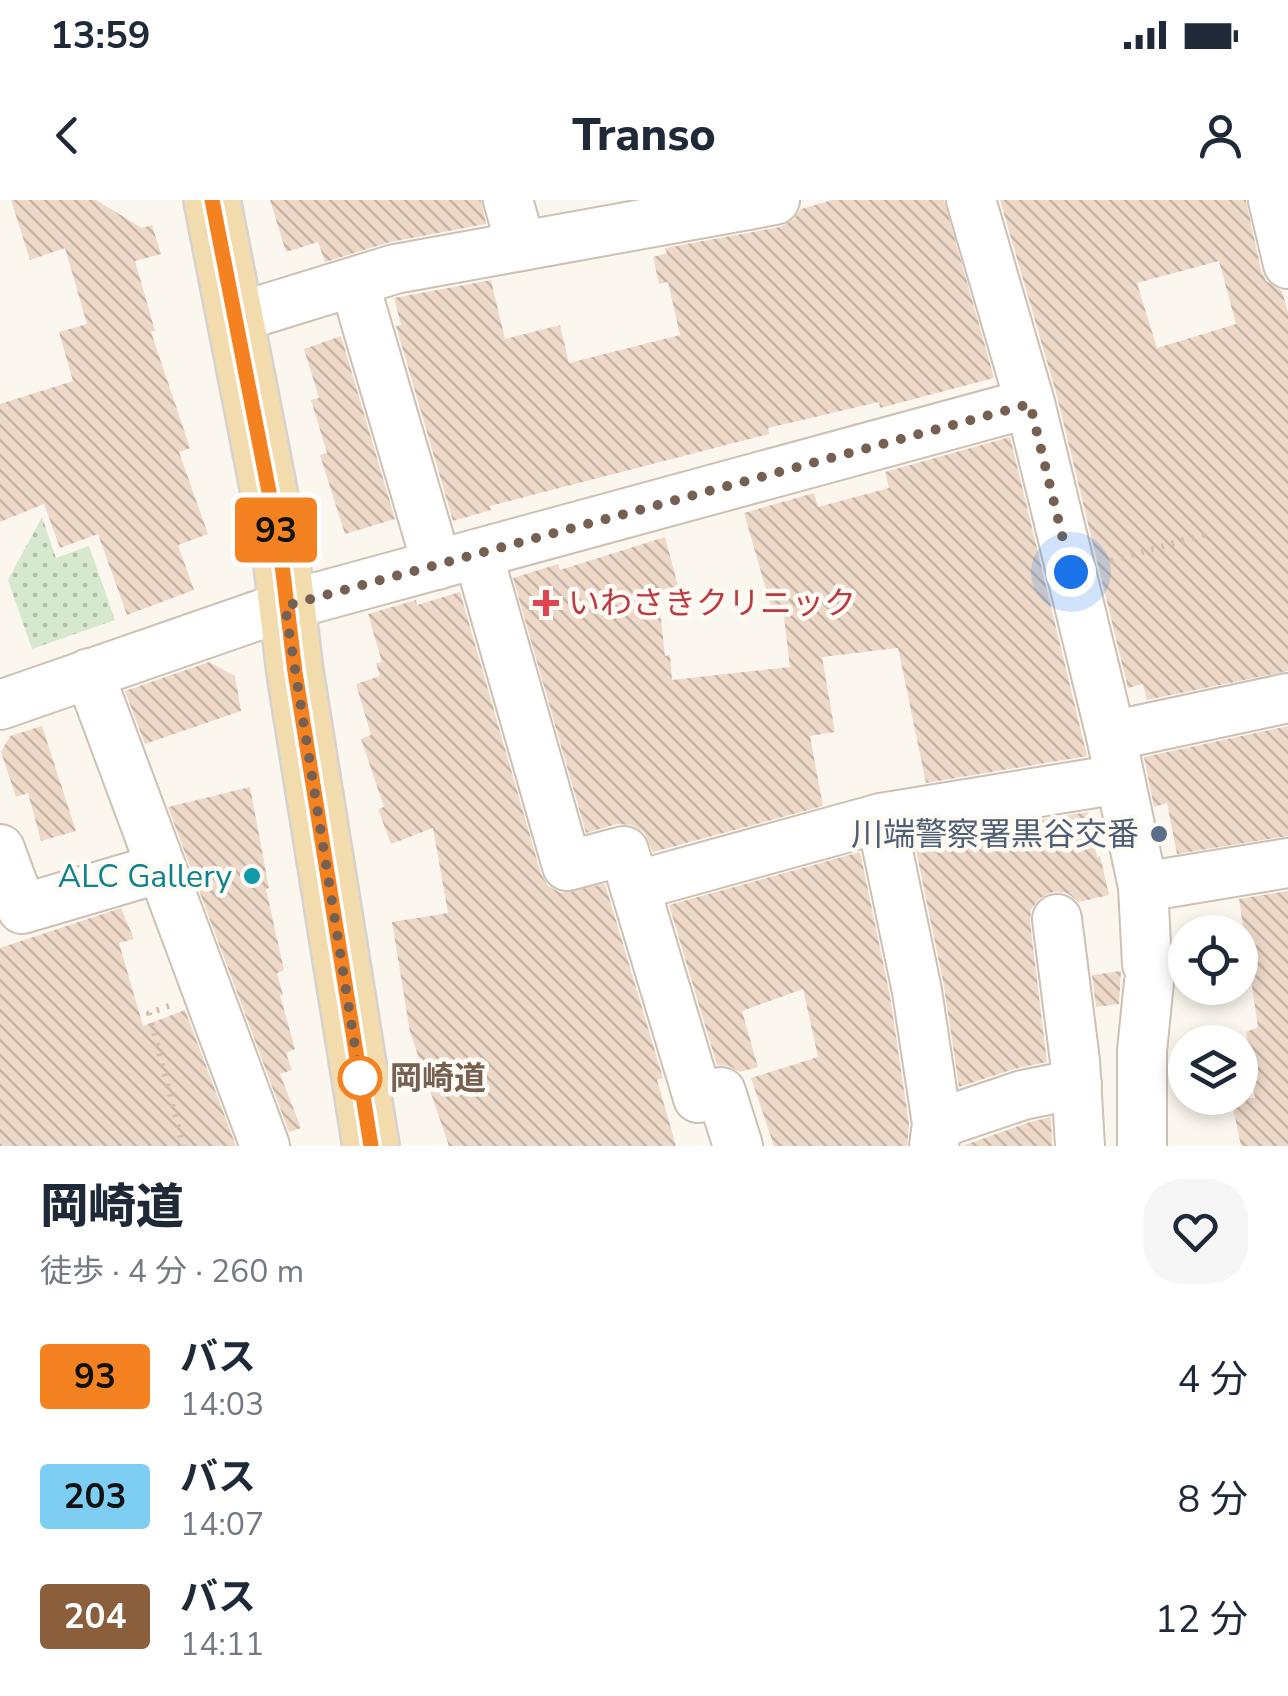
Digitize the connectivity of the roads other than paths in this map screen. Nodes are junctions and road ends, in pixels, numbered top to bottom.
1 (212, 200) edge
2 (508, 200) edge
3 (775, 200) edge
4 (970, 200) edge
5 (1273, 200) edge
6 (521, 246) junction
7 (1288, 264) edge
8 (354, 282) junction
9 (236, 318) junction
10 (1030, 404) junction
11 (458, 560) junction
12 (285, 606) junction
13 (89, 673) junction
14 (1288, 698) edge
15 (0, 705) edge
16 (1115, 758) junction
17 (881, 818) junction
18 (0, 850) edge
19 (1288, 862) edge
20 (162, 868) junction
21 (635, 886) junction
22 (1143, 887) junction
23 (1057, 919) dead end
24 (1077, 1084) junction
25 (936, 1135) edge
26 (358, 1143) edge
27 (264, 1146) edge
28 (738, 1146) edge
29 (1080, 1146) edge
30 (1142, 1146) edge

1 - 9 main road
2 - 6 street
3 - 6 street
4 - 10 street
5 - 7 street
6 - 8 street
8 - 9 street
8 - 11 street
9 - 12 main road
10 - 11 street
10 - 16 street
11 - 12 street
11 - 21 street
12 - 13 street
12 - 26 main road
13 - 15 street
13 - 20 street
14 - 16 street
16 - 17 street
16 - 22 street
17 - 21 street
17 - 25 street
18 - 20 street
19 - 22 street
20 - 27 street
21 - 28 street
22 - 30 street
23 - 24 street
24 - 25 street
24 - 29 street

